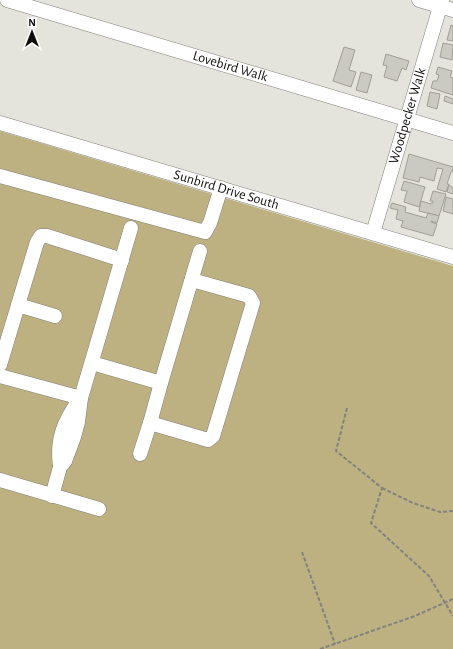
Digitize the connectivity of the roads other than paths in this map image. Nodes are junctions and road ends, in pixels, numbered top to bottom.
1 (7, 0) edge
2 (419, 0) edge
3 (445, 5) edge
4 (407, 120) junction
5 (0, 123) edge
6 (453, 134) edge
7 (0, 176) edge
8 (221, 188) junction
9 (131, 228) dead end
10 (373, 233) junction
11 (200, 251) dead end
12 (453, 257) edge
13 (122, 260) junction
14 (192, 280) junction
15 (18, 305) junction
16 (55, 316) dead end
17 (92, 363) junction
18 (0, 365) edge
19 (0, 376) edge
20 (161, 383) junction
21 (81, 398) junction
22 (150, 423) junction
23 (140, 454) dead end
24 (0, 480) edge
25 (52, 496) junction
26 (99, 509) dead end

1 - 4 street, Lovebird Walk
2 - 3 street
3 - 4 street, Woodpecker Walk
4 - 6 street, Lovebird Walk
4 - 10 street, Woodpecker Walk
5 - 8 street, Sunbird Drive South
7 - 8 street
8 - 10 street, Sunbird Drive South
9 - 13 street
10 - 12 street, Sunbird Drive South
11 - 14 street
13 - 15 street
13 - 17 street
14 - 20 street
14 - 22 street
15 - 16 street
15 - 18 street
17 - 20 street
17 - 21 street
19 - 21 street
20 - 22 street
21 - 25 street
22 - 23 street
24 - 25 street
25 - 26 street

